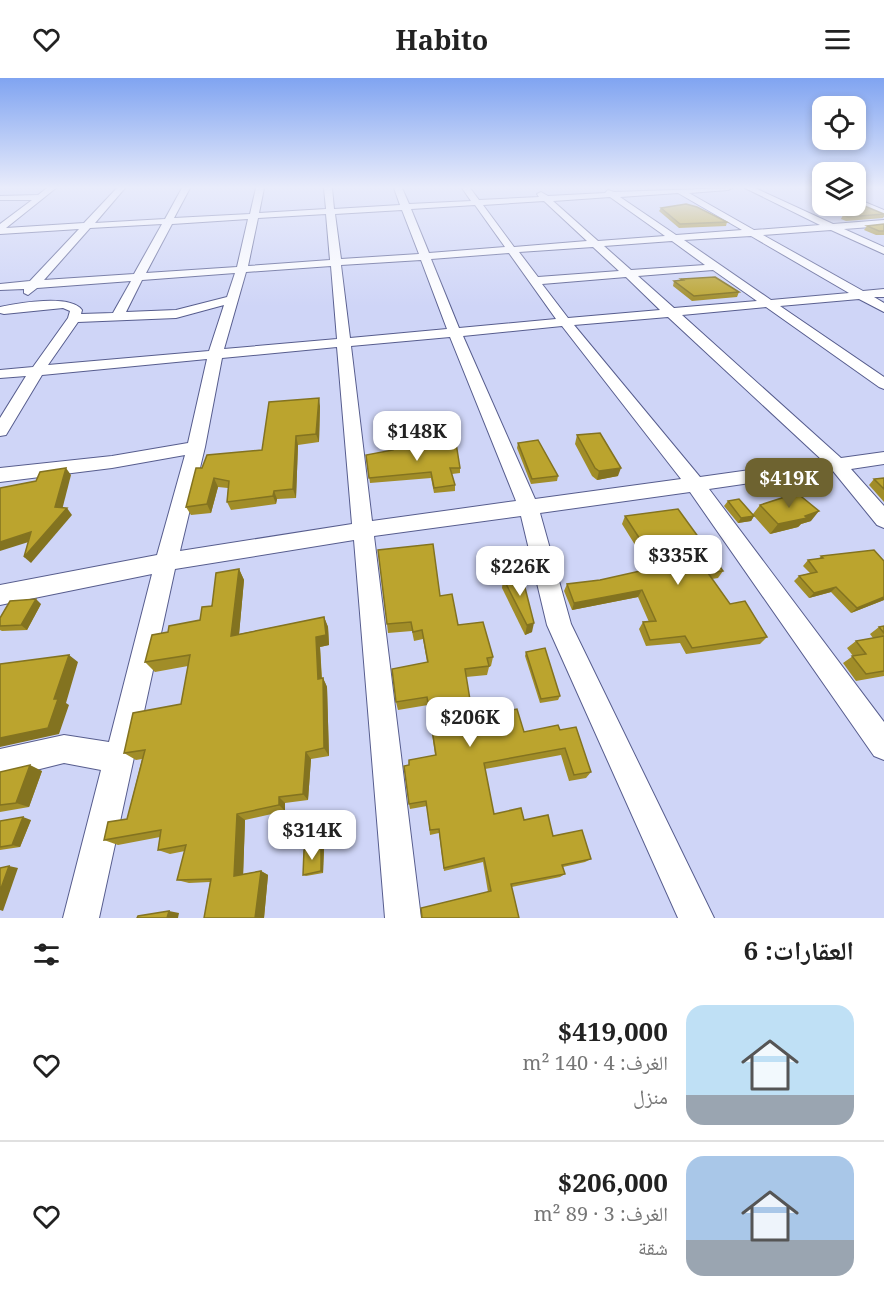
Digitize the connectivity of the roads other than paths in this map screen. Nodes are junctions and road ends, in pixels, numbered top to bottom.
1 (53, 227) edge
2 (87, 227) edge
3 (165, 227) edge
4 (250, 227) edge
5 (331, 227) edge
6 (414, 227) edge
7 (495, 227) edge
8 (577, 227) edge
9 (658, 227) edge
10 (744, 227) edge
11 (828, 227) edge
12 (831, 227) edge
13 (0, 229) edge
14 (754, 233) junction
15 (673, 238) junction
16 (594, 243) junction
17 (512, 249) junction
18 (884, 251) edge
19 (425, 255) junction
20 (335, 263) junction
21 (715, 267) junction
22 (241, 271) junction
23 (626, 272) junction
24 (139, 278) junction
25 (535, 281) junction
26 (34, 286) junction
27 (0, 288) edge
28 (884, 292) edge
29 (861, 295) junction
30 (233, 298) junction
31 (767, 303) junction
32 (884, 308) edge
33 (2, 311) edge
34 (668, 311) junction
35 (118, 315) junction
36 (74, 318) junction
37 (564, 321) junction
38 (454, 332) junction
39 (343, 342) junction
40 (215, 355) junction
41 (37, 371) junction
42 (0, 374) edge
43 (884, 384) edge
44 (0, 431) edge
45 (196, 447) junction
46 (884, 458) edge
47 (837, 464) junction
48 (0, 475) edge
49 (695, 484) junction
50 (529, 508) junction
51 (884, 520) edge
52 (363, 530) junction
53 (166, 562) junction
54 (0, 595) edge
55 (884, 746) edge
56 (119, 759) junction
57 (0, 764) edge
58 (81, 918) edge
59 (403, 918) edge
60 (696, 918) edge

1 - 13 street
2 - 26 street
3 - 24 street
4 - 22 street
5 - 20 street
6 - 19 street
7 - 17 street
8 - 16 street
9 - 15 street
10 - 14 street
11 - 14 street
12 - 18 street
14 - 15 street
14 - 29 street
15 - 16 street
15 - 21 street
16 - 17 street
16 - 23 street
17 - 19 street
17 - 25 street
19 - 20 street
19 - 38 street
20 - 22 street
20 - 39 street
21 - 23 street
21 - 31 street
22 - 24 street
22 - 30 street
23 - 25 street
23 - 34 street
24 - 26 street
24 - 35 street
25 - 37 street
26 - 27 street
26 - 33 street
28 - 29 street
29 - 31 street
29 - 32 street
30 - 35 street
30 - 40 street
31 - 34 street
31 - 43 street
33 - 36 street
34 - 37 street
34 - 47 street
35 - 36 street
36 - 41 street
37 - 38 street
37 - 49 street
38 - 39 street
38 - 50 street
39 - 40 street
39 - 52 street
40 - 41 street
40 - 45 street
41 - 42 street
41 - 44 street
45 - 48 street
45 - 53 street
46 - 47 street
47 - 49 street
47 - 51 street
49 - 50 street
49 - 55 street
50 - 52 street
50 - 60 street
52 - 53 street
52 - 59 street
53 - 54 street
53 - 56 street
56 - 57 street
56 - 58 street

